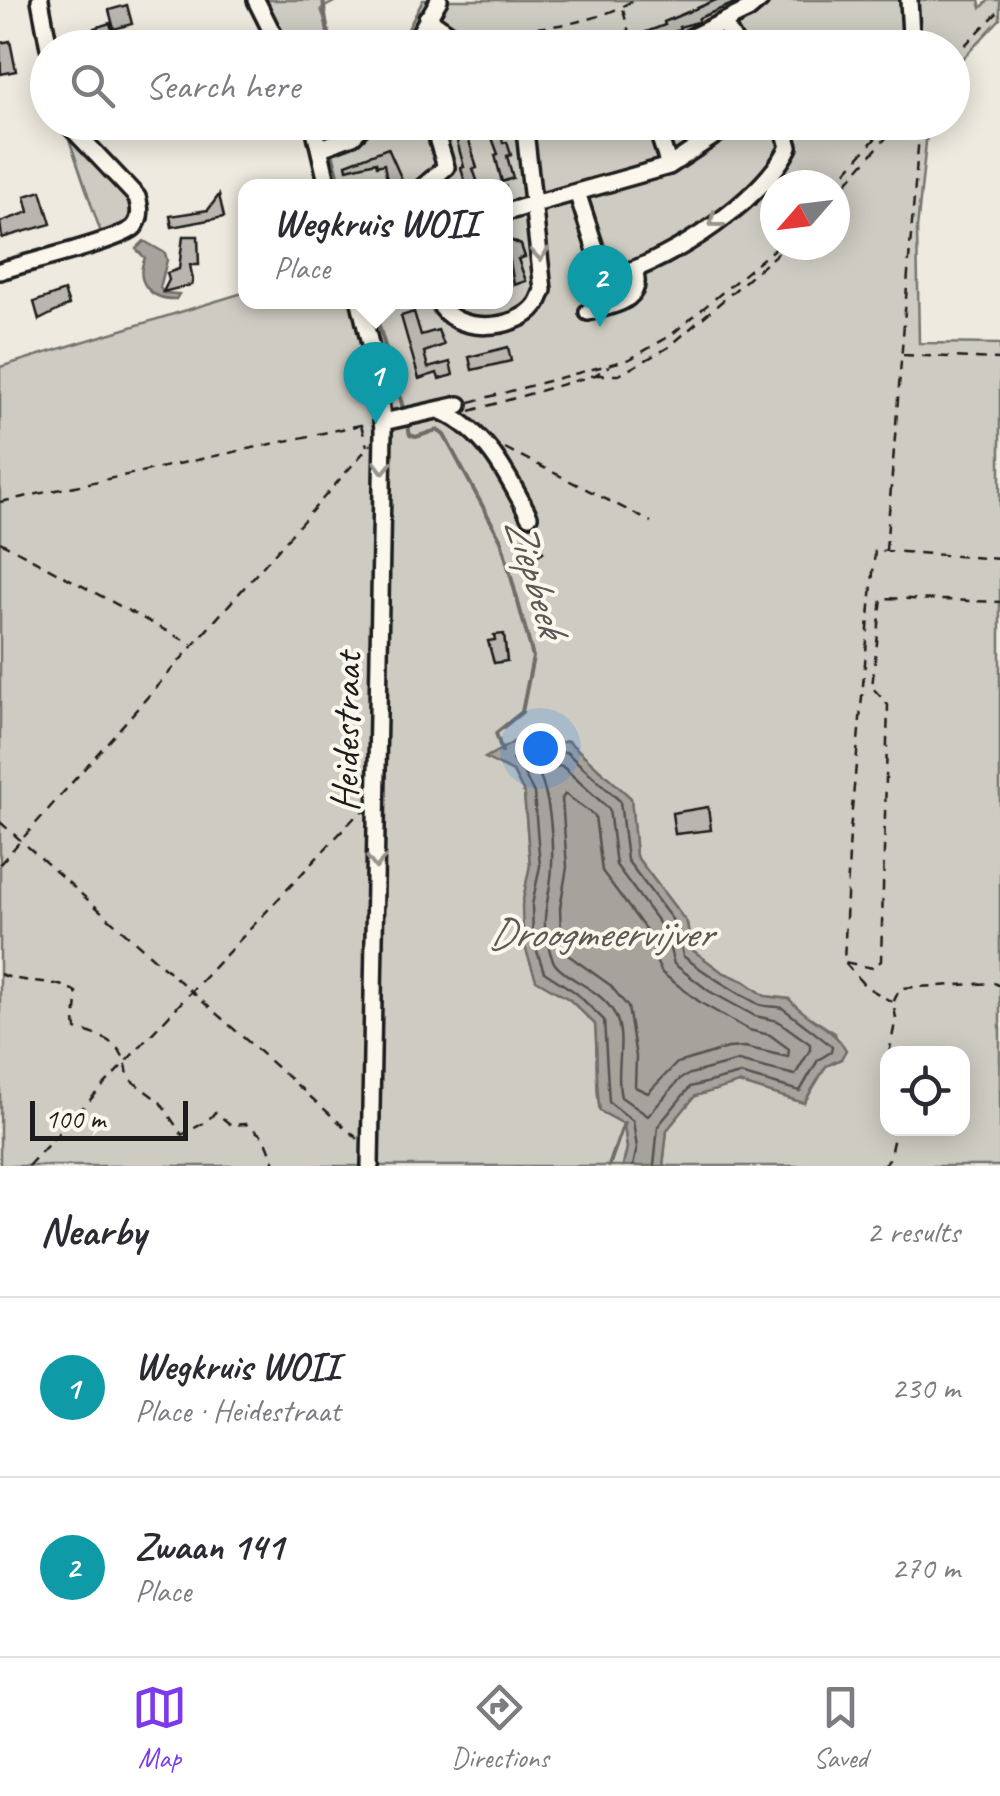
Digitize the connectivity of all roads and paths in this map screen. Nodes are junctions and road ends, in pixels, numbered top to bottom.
1 (40, 0) edge
2 (256, 0) edge
3 (438, 0) edge
4 (634, 0) edge
5 (760, 0) edge
6 (909, 0) edge
7 (622, 7) junction
8 (999, 10) edge
9 (428, 18) junction
10 (723, 22) junction
11 (46, 30) edge
12 (271, 30) edge
13 (421, 30) edge
14 (445, 30) edge
15 (506, 30) edge
16 (628, 30) edge
17 (706, 30) edge
18 (728, 30) edge
19 (911, 30) edge
20 (970, 40) edge
21 (83, 140) edge
22 (318, 140) edge
23 (342, 140) edge
24 (439, 140) edge
25 (526, 140) edge
26 (661, 140) edge
27 (707, 140) edge
28 (787, 140) edge
29 (875, 140) edge
30 (883, 140) edge
31 (919, 140) edge
32 (320, 148) junction
33 (669, 166) junction
34 (446, 167) junction
35 (848, 170) edge
36 (327, 179) edge
37 (432, 179) edge
38 (449, 179) edge
39 (850, 179) edge
40 (577, 192) junction
41 (535, 204) junction
42 (513, 210) edge
43 (761, 260) edge
44 (771, 260) edge
45 (0, 270) edge
46 (634, 270) junction
47 (362, 309) edge
48 (443, 309) edge
49 (588, 312) dead end
50 (902, 355) junction
51 (1000, 360) edge
52 (615, 363) junction
53 (595, 375) junction
54 (450, 408) junction
55 (382, 422) junction
56 (361, 425) junction
57 (473, 432) junction
58 (368, 448) junction
59 (0, 502) edge
60 (529, 516) dead end
61 (652, 522) dead end
62 (0, 542) edge
63 (886, 552) junction
64 (1000, 559) edge
65 (1000, 602) edge
66 (193, 644) junction
67 (376, 811) junction
68 (0, 822) edge
69 (21, 840) junction
70 (0, 864) edge
71 (844, 962) junction
72 (0, 974) edge
73 (1000, 986) edge
74 (193, 992) junction
75 (893, 1003) junction
76 (891, 1046) edge
77 (127, 1060) junction
78 (894, 1136) edge
79 (370, 1158) edge
80 (28, 1166) edge
81 (276, 1166) edge
82 (883, 1166) edge

1 - 11 street
2 - 12 street
3 - 9 street
4 - 7 path
5 - 10 street
6 - 19 street
7 - 15 path
7 - 16 path
8 - 20 path
9 - 13 street
9 - 14 street
10 - 17 street
10 - 18 street
21 - 45 street
22 - 32 street
23 - 32 street
24 - 34 street
25 - 41 street
26 - 33 street
27 - 33 street
28 -> 46 street
29 - 35 path
30 - 39 path
31 - 50 path
32 - 36 street
33 - 40 street
34 - 37 street
34 - 38 street
40 - 41 street
40 - 46 street
41 - 42 street
41 -> 48 street
43 - 52 path
44 - 53 path
46 - 49 street
47 - 55 street, Heidestraat
50 - 51 path
50 - 63 path
52 - 53 path
52 - 54 path
53 - 54 path
54 - 55 street
54 - 57 street
55 - 56 path
55 - 58 path
55 -> 67 street, Heidestraat
56 - 58 path
56 - 59 path
57 - 60 street
57 - 61 path
58 - 66 path
62 - 66 path
63 - 64 path
63 - 71 path
65 - 71 path
66 - 69 path
67 - 74 path
67 -> 79 street, Heidestraat
68 - 69 path
69 - 70 path
69 - 74 path
71 - 75 path
72 - 77 path
73 - 75 path
74 - 77 path
74 - 79 path
75 - 76 path
77 - 80 path
77 - 81 path
78 - 82 path

